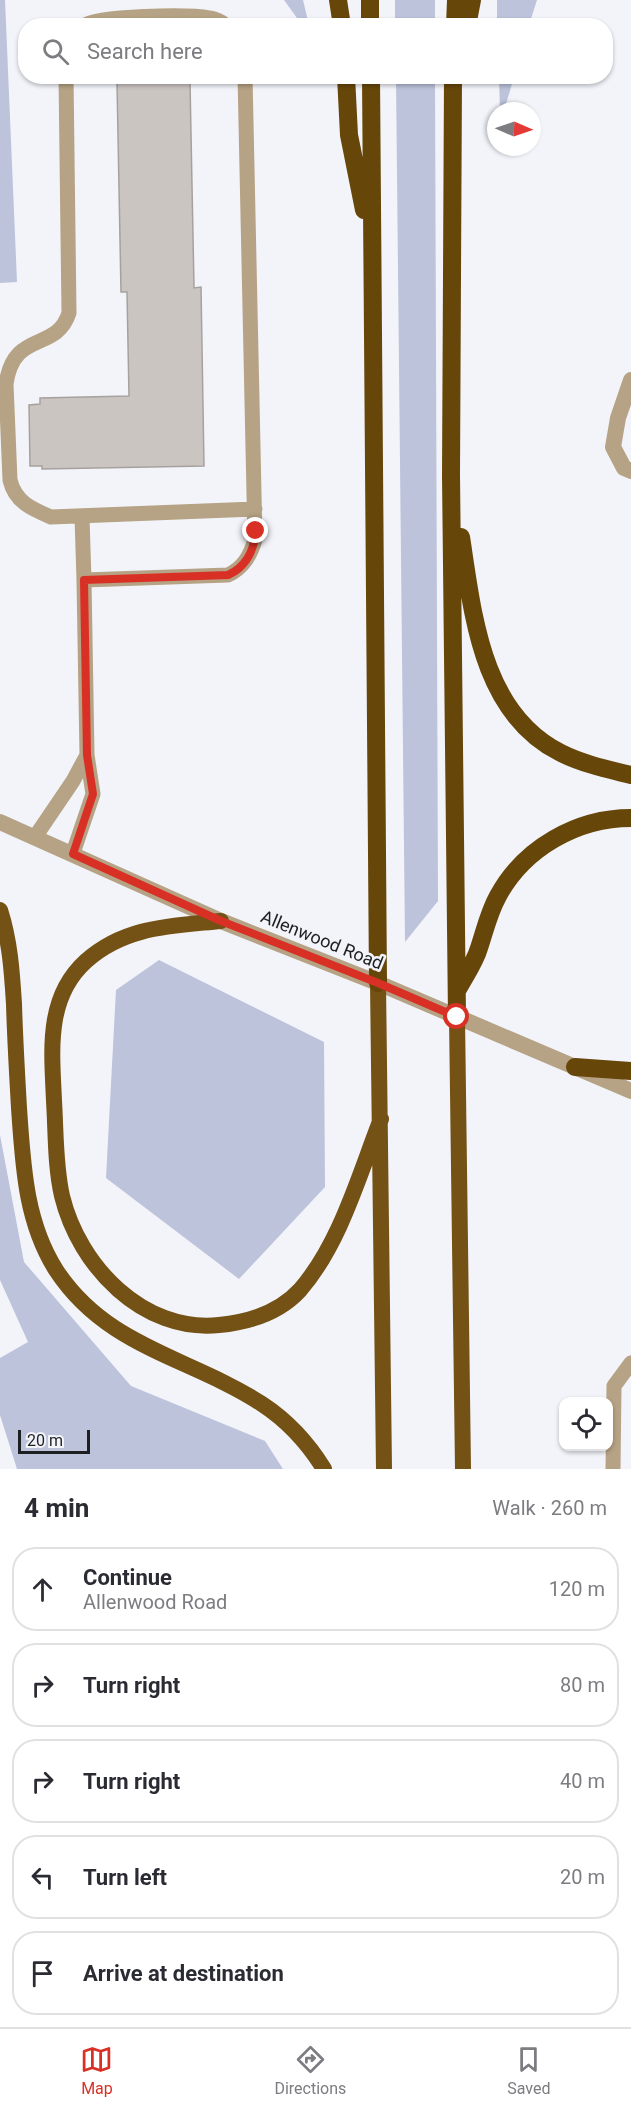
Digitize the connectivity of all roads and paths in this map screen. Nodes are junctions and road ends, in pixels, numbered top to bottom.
1 (338, 0) edge
2 (370, 0) edge
3 (456, 0) edge
4 (472, 0) edge
5 (152, 18) edge
6 (203, 18) edge
7 (341, 18) edge
8 (370, 18) edge
9 (455, 18) edge
10 (469, 18) edge
11 (66, 84) edge
12 (245, 84) edge
13 (346, 84) edge
14 (371, 84) edge
15 (454, 84) edge
16 (373, 253) junction
17 (631, 380) edge
18 (631, 471) edge
19 (452, 475) junction
20 (255, 509) junction
21 (82, 516) junction
22 (84, 580) junction
23 (87, 755) junction
24 (631, 775) edge
25 (631, 818) edge
26 (0, 822) edge
27 (35, 837) junction
28 (73, 854) junction
29 (0, 910) edge
30 (221, 921) junction
31 (378, 983) junction
32 (457, 991) junction
33 (457, 1017) junction
34 (575, 1067) junction
35 (631, 1071) edge
36 (631, 1091) edge
37 (381, 1119) junction
38 (631, 1363) edge
39 (324, 1469) edge
40 (384, 1469) edge
41 (463, 1469) edge
42 (613, 1469) edge

1 - 7 highway
2 - 8 highway
3 - 9 highway
4 - 10 highway
5 - 6 lane
11 - 21 lane
12 - 20 lane
13 - 16 highway
14 - 16 highway
15 - 19 highway
16 - 31 highway
17 - 18 street
19 - 24 highway
19 - 32 highway
20 - 21 lane
20 - 22 lane
21 - 22 lane
22 - 23 lane
23 - 27 lane
23 - 28 lane
25 - 32 highway
26 - 27 street, Allenwood Road
27 - 28 street, Allenwood Road
28 - 30 street, Allenwood Road
29 - 39 highway
30 - 31 street, Allenwood Road
30 - 37 highway
31 - 33 street, Allenwood Road
31 - 37 highway
32 - 33 highway
33 - 34 street, Allenwood Road
33 - 41 highway
34 - 35 highway
34 - 36 street, Allenwood Road
37 - 40 highway
38 - 42 lane

